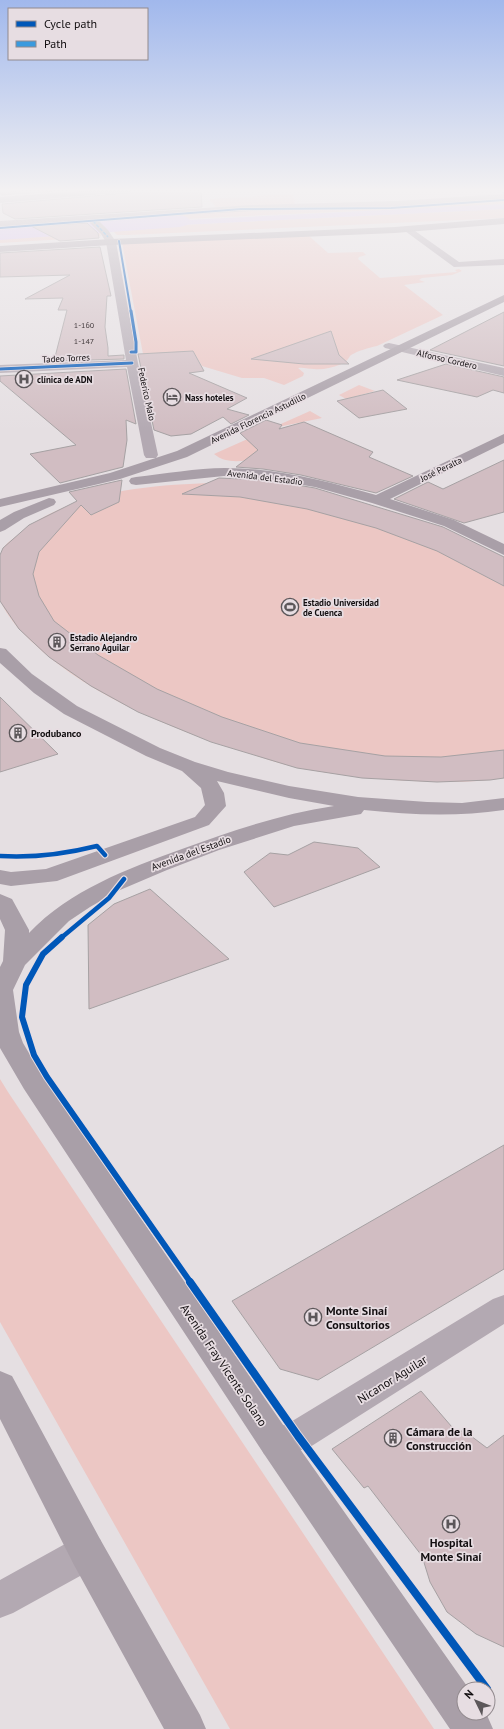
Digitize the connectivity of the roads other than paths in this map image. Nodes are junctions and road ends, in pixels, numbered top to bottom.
1 (114, 271) edge
2 (504, 290) edge
3 (504, 298) edge
4 (395, 348) junction
5 (132, 363) junction
6 (0, 369) edge
7 (504, 372) edge
8 (504, 438) edge
9 (211, 441) junction
10 (151, 455) junction
11 (224, 472) junction
12 (84, 482) junction
13 (0, 492) edge
14 (377, 500) junction
15 (0, 503) edge
16 (0, 527) edge
17 (504, 550) edge
18 (0, 653) edge
19 (186, 766) junction
20 (504, 804) edge
21 (393, 807) junction
22 (0, 877) edge
23 (0, 901) edge
24 (16, 961) junction
25 (1, 991) edge
26 (504, 1308) edge
27 (0, 1386) edge
28 (276, 1443) junction
29 (87, 1552) junction
30 (0, 1600) edge
31 (186, 1729) edge
32 (473, 1729) edge

1 - 5 street, Federico Malo
2 - 4 main road, Avenida Florencia Astudillo
3 - 4 main road, Avenida Florencia Astudillo
4 - 7 street, Alfonso Cordero
4 - 9 main road, Avenida Florencia Astudillo
4 - 10 main road, Avenida Florencia Astudillo
5 - 6 street, Tadeo Torres
5 - 10 street, Federico Malo
8 - 14 main road, José Peralta
9 - 11 main road
9 - 12 main road, Avenida Florencia Astudillo
10 - 12 main road, Avenida Florencia Astudillo
11 - 12 main road, Avenida del Estadio
11 - 14 main road, Avenida del Estadio
12 - 13 main road, Avenida Florencia Astudillo
12 - 15 main road, Avenida Florencia Astudillo
12 - 16 main road, Avenida del Estadio
14 - 17 main road, Avenida del Estadio
18 - 19 main road, Avenida del Estadio
19 - 21 main road, Avenida del Estadio
19 - 22 main road, Avenida del Estadio
20 - 21 main road, Avenida del Estadio
21 - 24 main road, Avenida del Estadio
23 - 24 main road
24 - 25 main road
25 - 28 main road, Avenida Fray Vicente Solano
26 - 28 street, Nicanor Aguilar
27 - 29 main road
28 - 32 main road, Avenida Fray Vicente Solano
29 - 30 street
29 - 31 main road

